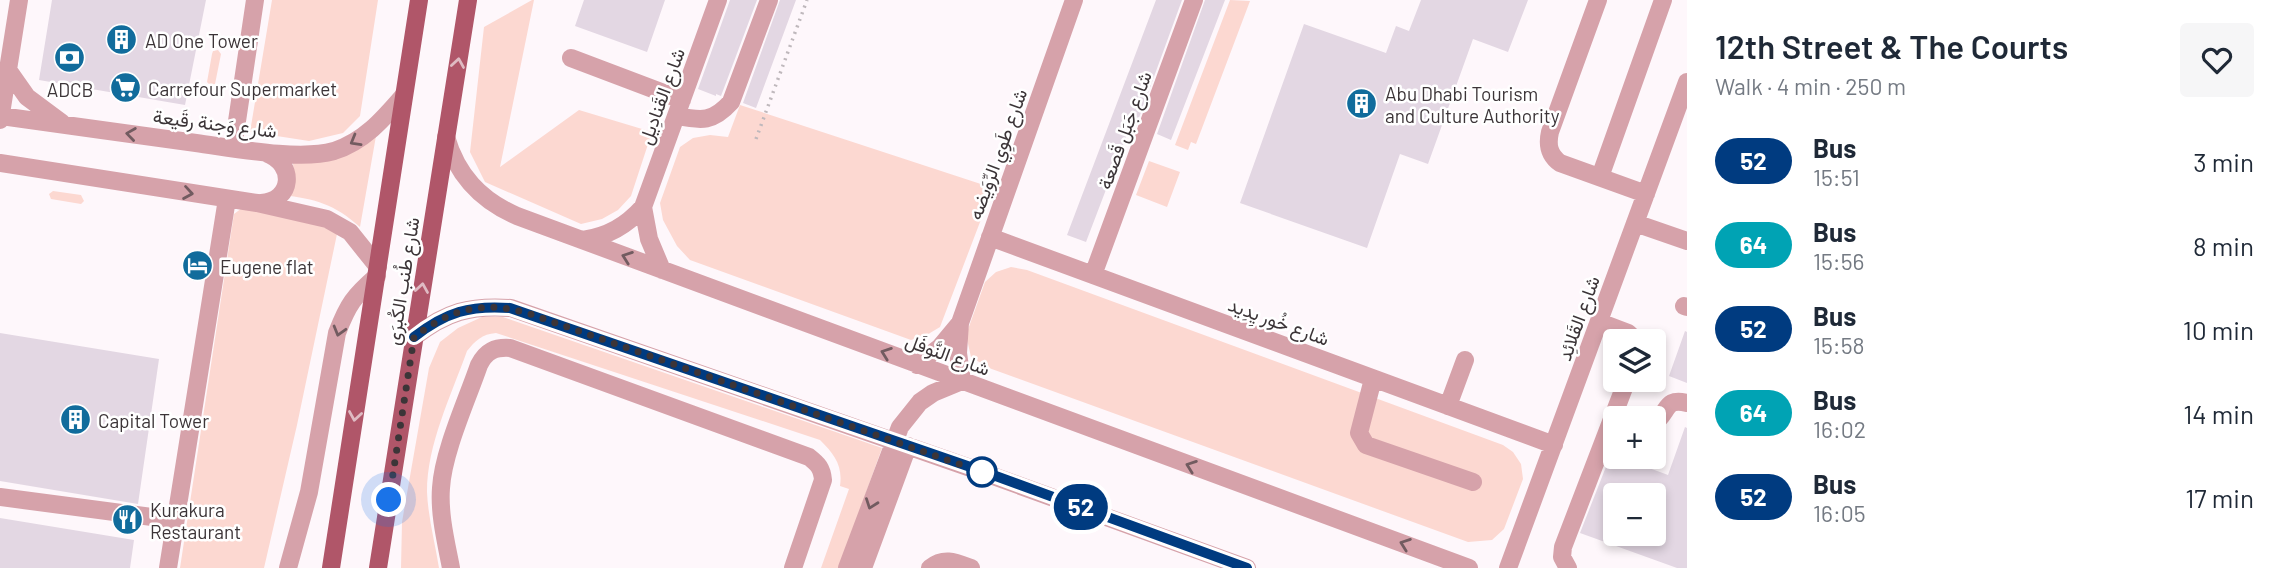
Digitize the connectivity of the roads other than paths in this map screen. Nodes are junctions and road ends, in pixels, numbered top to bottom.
1 (19, 0) edge
2 (255, 0) edge
3 (419, 0) edge
4 (468, 0) edge
5 (718, 0) edge
6 (769, 0) edge
7 (1074, 0) edge
8 (1194, 0) edge
9 (1598, 0) edge
10 (1663, 0) edge
11 (571, 58) dead end
12 (8, 70) junction
13 (1687, 82) edge
14 (404, 95) junction
15 (679, 108) junction
16 (0, 117) edge
17 (65, 125) junction
18 (446, 137) junction
19 (233, 148) junction
20 (267, 153) junction
21 (0, 163) edge
22 (1600, 177) junction
23 (1646, 194) junction
24 (227, 199) junction
25 (257, 203) junction
26 (643, 207) junction
27 (1635, 223) junction
28 (989, 237) junction
29 (582, 240) junction
30 (1687, 241) edge
31 (662, 270) junction
32 (377, 272) junction
33 (1093, 275) junction
34 (1599, 322) junction
35 (960, 323) junction
36 (1617, 329) edge
37 (414, 337) junction
38 (1465, 360) dead end
39 (917, 365) junction
40 (1373, 379) junction
41 (962, 381) junction
42 (1687, 403) edge
43 (1448, 406) junction
44 (1666, 410) edge
45 (901, 443) junction
46 (1553, 445) junction
47 (1603, 460) edge
48 (1473, 482) dead end
49 (0, 497) edge
50 (389, 500) junction
51 (175, 520) junction
52 (1215, 563) edge
53 (168, 568) edge
54 (288, 568) edge
55 (331, 568) edge
56 (378, 568) edge
57 (386, 568) edge
58 (451, 568) edge
59 (793, 568) edge
60 (847, 568) edge
61 (863, 568) edge
62 (930, 568) edge
63 (971, 568) edge
64 (1247, 568) edge
65 (1469, 568) edge
66 (1508, 568) edge
67 (1567, 568) edge

1 - 12 street
2 - 19 street
3 - 14 main road, شارع طُنب الكُبرَى
18 -> 4 main road, شارع طُنب الكُبرَى
5 - 15 street, شارع القَنادِيل
6 - 15 street
7 - 28 street, شارع طَوِي الرِّوَيضه
8 - 33 street, شارع جَبَل قَصعة
9 - 22 street
10 - 22 street
11 - 15 street
12 - 16 street
12 - 17 street
13 - 23 street, شارع القَلائِد
14 -> 20 street, شارع وَجنة رقَيعة
14 - 32 main road, شارع طُنب الكُبرَى
15 - 26 street, شارع القَنادِيل
16 - 17 street, شارع وَجنة رقَيعة
19 -> 17 street, شارع وَجنة رقَيعة
18 - 29 street, شارع النَّوفَل
37 -> 18 main road, شارع طُنب الكُبرَى
19 - 20 street, شارع وَجنة رقَيعة
20 - 25 street
21 -> 24 street
22 - 23 street
23 - 27 street, شارع القَلائِد
24 - 25 street
24 - 51 street
25 - 32 street
26 - 29 street
26 - 31 street
27 - 30 street
27 - 34 street, شارع القَلائِد
28 - 33 street, شارع خُور يِدِيد
28 - 35 street, شارع طَوِي الرِّوَيضه
31 -> 29 street, شارع النَّوفَل
39 -> 31 street, شارع النَّوفَل
32 -> 54 street
32 -> 55 main road, شارع طُنب الكُبرَى
33 - 40 street, شارع خُور يِدِيد
34 - 36 street
34 - 46 street, شارع القَلائِد
35 - 39 street, شارع طَوِي الرِّوَيضه
35 - 41 street, شارع طَوِي الرِّوَيضه
37 - 45 street
37 - 50 main road, شارع طُنب الكُبرَى
38 - 43 street
39 - 41 street, شارع النَّوفَل
40 - 43 street, شارع خُور يِدِيد
40 - 48 street
41 - 45 street
65 -> 41 street, شارع النَّوفَل
42 - 44 street
43 - 46 street, شارع خُور يِدِيد
45 - 52 street
45 -> 60 street
45 - 61 street
46 - 66 street, شارع القَلائِد
47 - 67 street
49 - 51 street
50 - 56 main road, شارع طُنب الكُبرَى
50 - 57 main road
51 - 53 street
52 - 64 street
58 - 59 street
62 - 63 street

